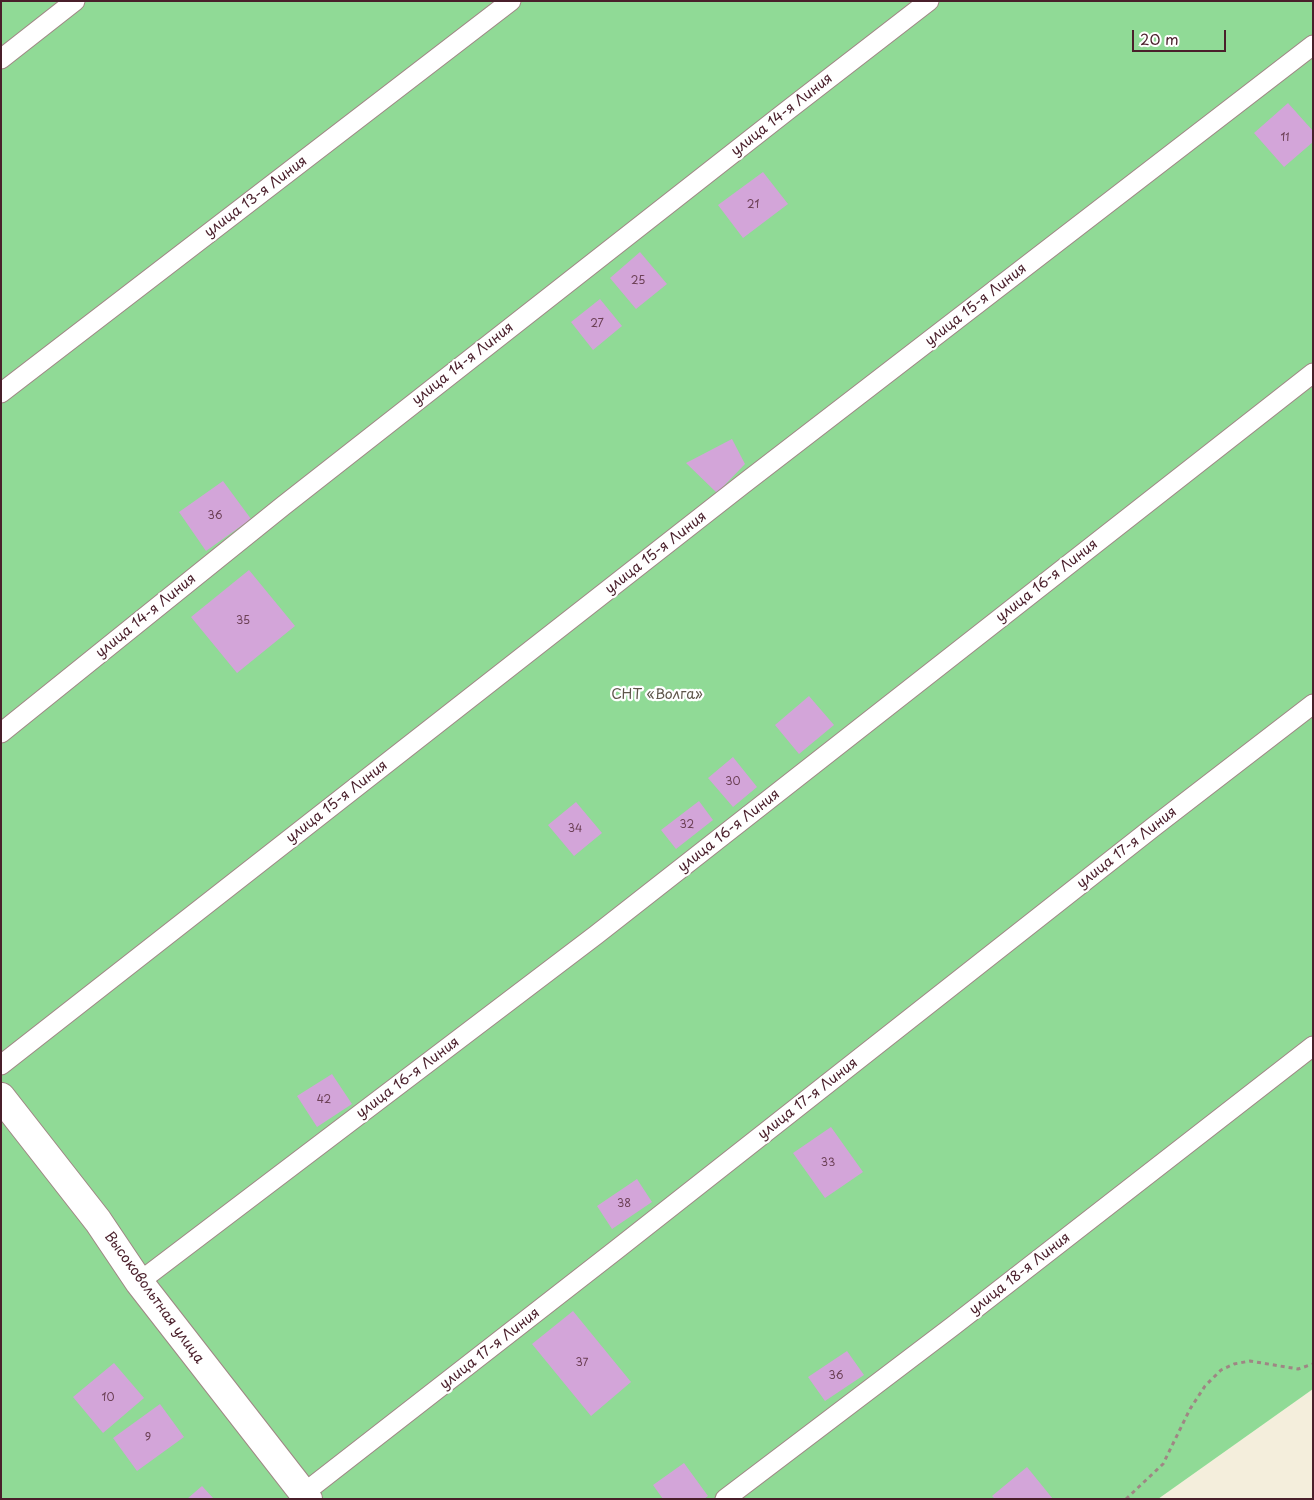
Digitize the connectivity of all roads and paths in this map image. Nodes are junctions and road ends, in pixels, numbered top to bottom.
1 (75, 1) edge
2 (511, 1) edge
3 (929, 1) edge
4 (1313, 45) edge
5 (1, 58) edge
6 (1313, 373) edge
7 (1, 393) edge
8 (1313, 704) edge
9 (1, 733) edge
10 (1313, 1046) edge
11 (1, 1065) edge
12 (1, 1097) edge
13 (139, 1282) junction
14 (1313, 1364) edge
15 (306, 1496) edge
16 (725, 1499) edge
17 (1126, 1499) edge

1 - 5 lane
2 - 7 lane, улица 13-я Линия
3 - 9 lane, улица 14-я Линия
4 - 11 lane, улица 15-я Линия
6 - 13 lane, улица 16-я Линия
8 - 15 lane, улица 17-я Линия
10 - 16 lane, улица 18-я Линия
12 - 13 street, Высоковольтная улица
13 - 15 street, Высоковольтная улица
14 - 17 path

